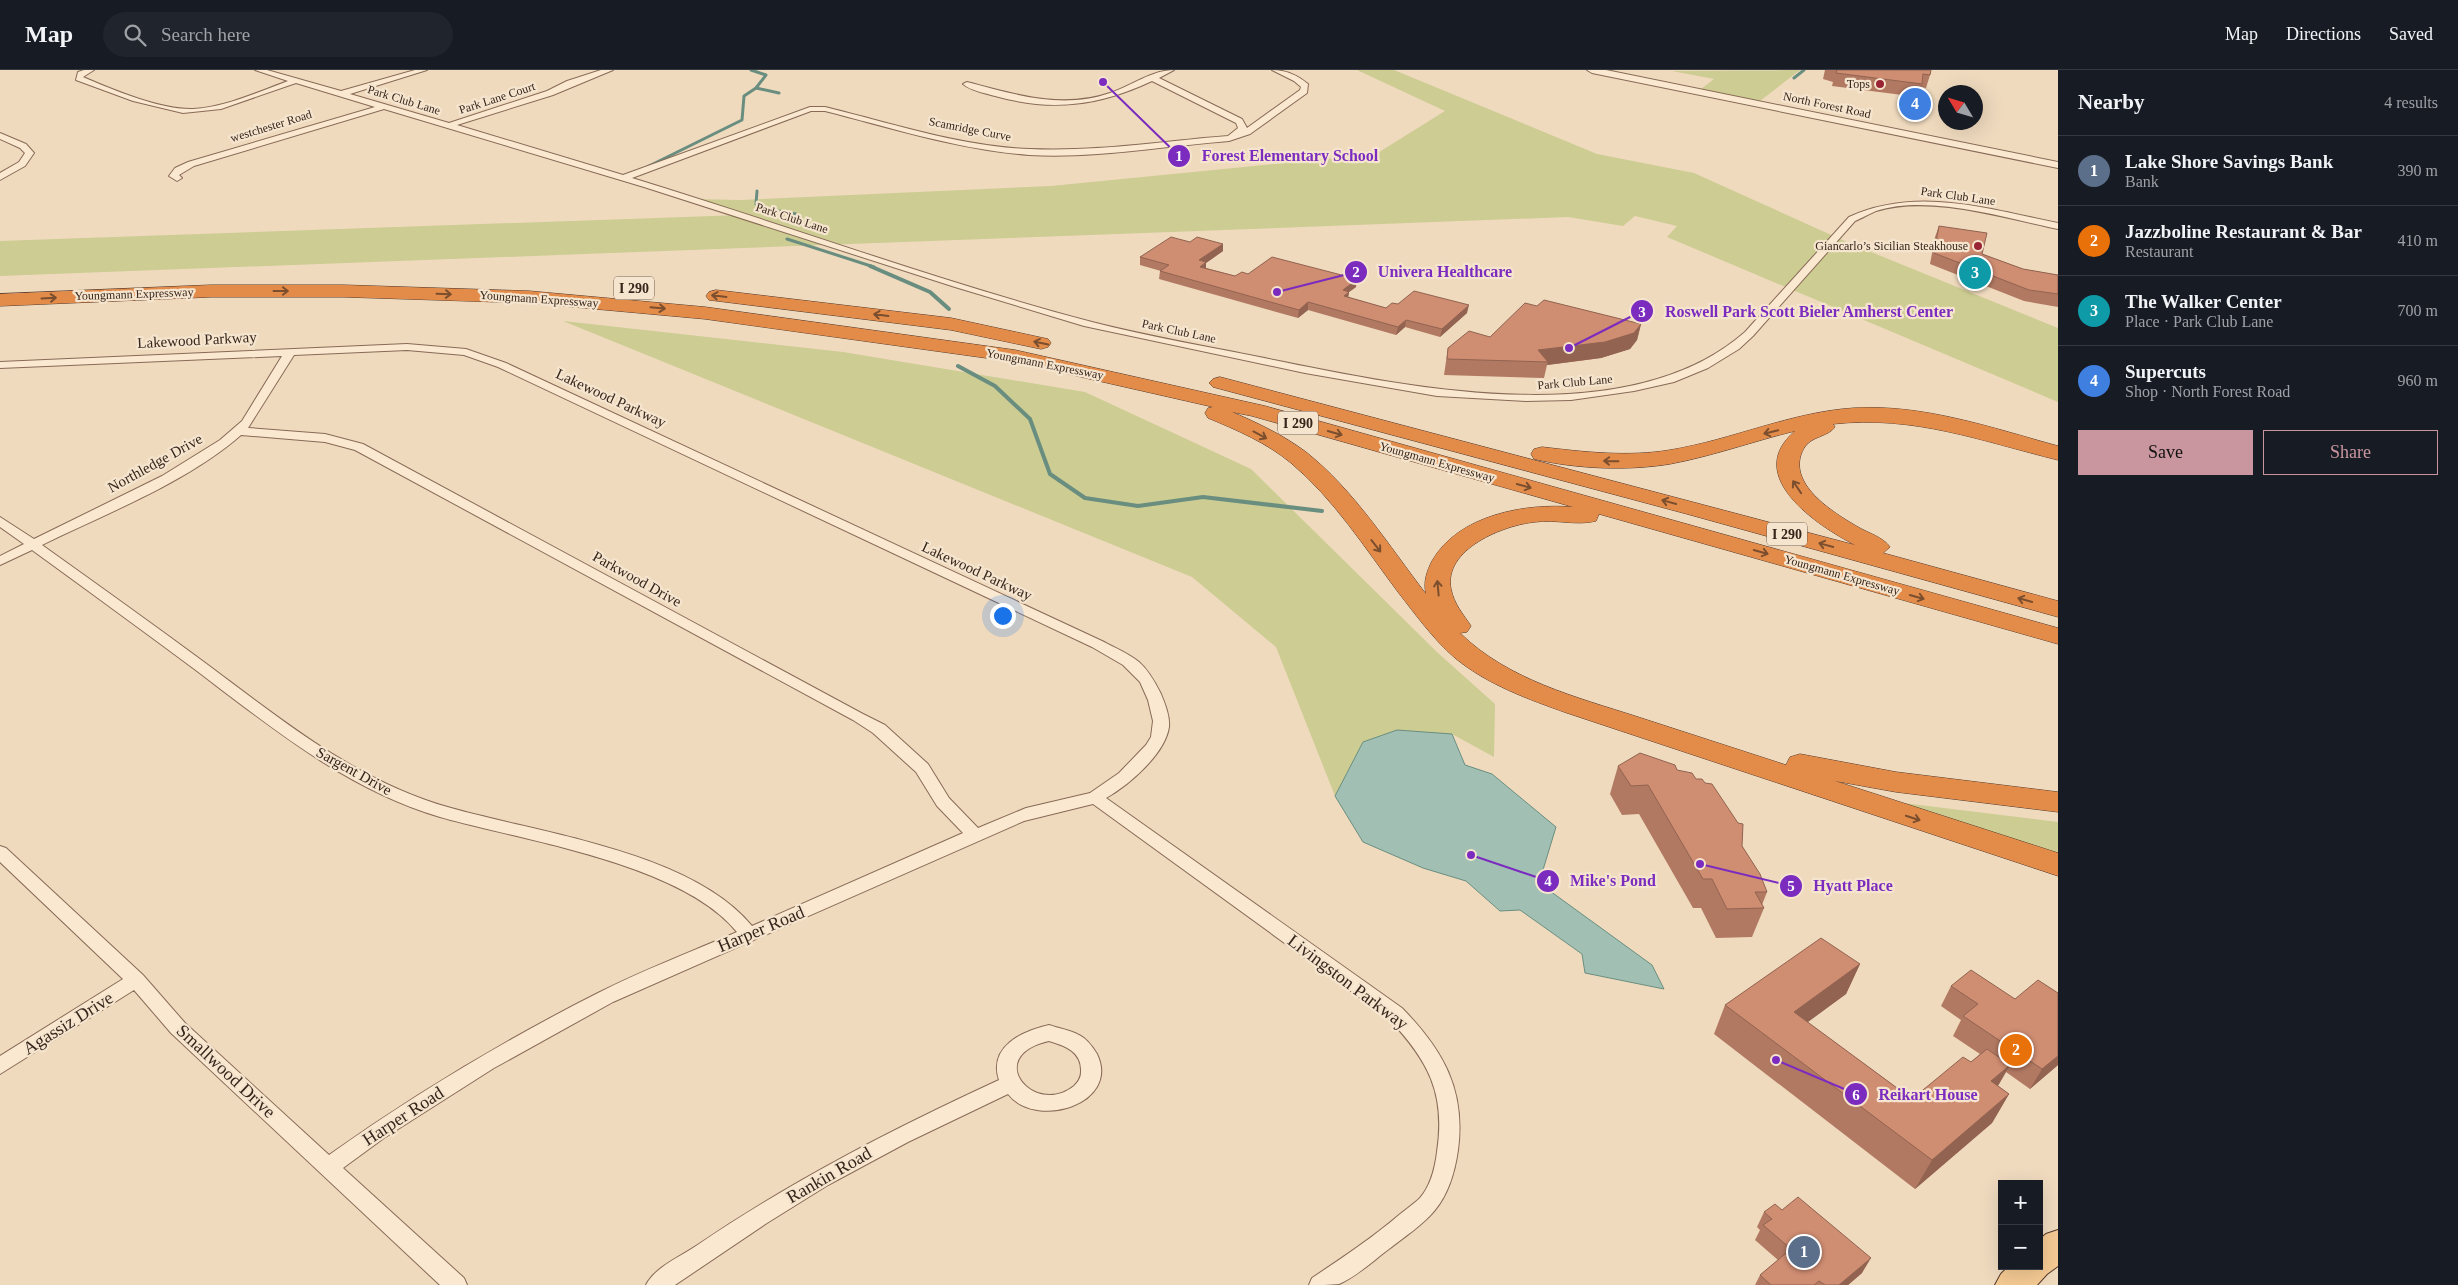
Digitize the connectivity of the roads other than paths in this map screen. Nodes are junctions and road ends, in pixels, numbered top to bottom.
1 (90, 70) edge
2 (259, 70) edge
3 (423, 70) edge
4 (609, 70) edge
5 (1170, 70) edge
6 (1276, 70) edge
7 (1592, 70) edge
8 (1152, 78) junction
9 (296, 81) junction
10 (967, 84) dead end
11 (340, 94) junction
12 (382, 107) junction
13 (1234, 117) junction
14 (1265, 119) junction
15 (447, 126) junction
16 (0, 136) edge
17 (1231, 137) junction
18 (2058, 165) edge
19 (0, 177) edge
20 (177, 178) dead end
21 (624, 178) junction
22 (2058, 226) edge
23 (0, 285) edge
24 (655, 290) dead end
25 (693, 293) dead end
26 (0, 300) edge
27 (1058, 346) dead end
28 (290, 352) junction
29 (0, 365) edge
30 (1118, 378) junction
31 (1202, 378) dead end
32 (1259, 392) junction
33 (239, 431) junction
34 (2058, 455) edge
35 (0, 521) edge
36 (1714, 539) junction
37 (34, 545) junction
38 (0, 561) edge
39 (1991, 591) junction
40 (2058, 609) edge
41 (2058, 636) edge
42 (1151, 691) joint
43 (1734, 758) junction
44 (1094, 797) junction
45 (2058, 802) edge
46 (2058, 812) edge
47 (975, 835) junction
48 (0, 852) edge
49 (2058, 865) edge
50 (749, 935) junction
51 (136, 980) junction
52 (0, 1066) edge
53 (1011, 1084) dead end
54 (328, 1167) junction
55 (2058, 1246) edge
56 (2043, 1258) edge
57 (2029, 1270) edge
58 (456, 1285) edge
59 (657, 1285) edge
60 (1320, 1285) edge
61 (2013, 1285) edge

1 - 9 street
2 - 9 street, Park Club Lane
3 - 11 street
4 - 15 street, Park Lane Court
5 - 8 street
6 - 14 street, Scamridge Curve
7 - 18 street, North Forest Road
8 - 10 street
8 - 13 street
9 - 11 street, Park Club Lane
11 - 12 street, Park Club Lane
12 - 15 street, Park Club Lane
12 - 20 street, westchester Road
13 - 14 street
13 - 17 street
14 - 17 street, Scamridge Curve
15 - 21 street, Park Club Lane
16 - 19 street
17 - 21 street, Scamridge Curve
21 - 22 street, Park Club Lane
23 - 24 highway, Youngmann Expressway / I 290
27 -> 25 highway, Youngmann Expressway
26 -> 30 highway, Youngmann Expressway / I 290
28 - 29 street, Lakewood Parkway
28 - 33 street, Northledge Drive
28 - 42 street, Lakewood Parkway
30 -> 36 highway, Youngmann Expressway / I 290
30 -> 43 highway
31 - 32 highway, Youngmann Expressway / I 290
34 -> 32 highway
39 -> 32 highway, Youngmann Expressway / I 290
33 - 37 street, Northledge Drive
33 - 47 street, Parkwood Drive
39 -> 34 highway
35 - 37 street, Sargent Drive
36 -> 41 highway, Youngmann Expressway / I 290
45 -> 36 highway
37 - 38 street, Northledge Drive
37 - 50 street, Sargent Drive
40 -> 39 highway, Youngmann Expressway / I 290
42 - 44 street, Harper Road
43 - 46 highway
43 -> 49 highway
44 - 47 street, Harper Road
44 - 60 street, Livingston Parkway
47 - 50 street, Harper Road
48 - 51 street, Smallwood Drive
50 - 54 street, Harper Road
51 - 52 street, Agassiz Drive
51 - 54 street, Smallwood Drive
53 - 59 street, Rankin Road
54 - 58 street, Smallwood Drive
55 - 56 main road
57 - 61 main road

